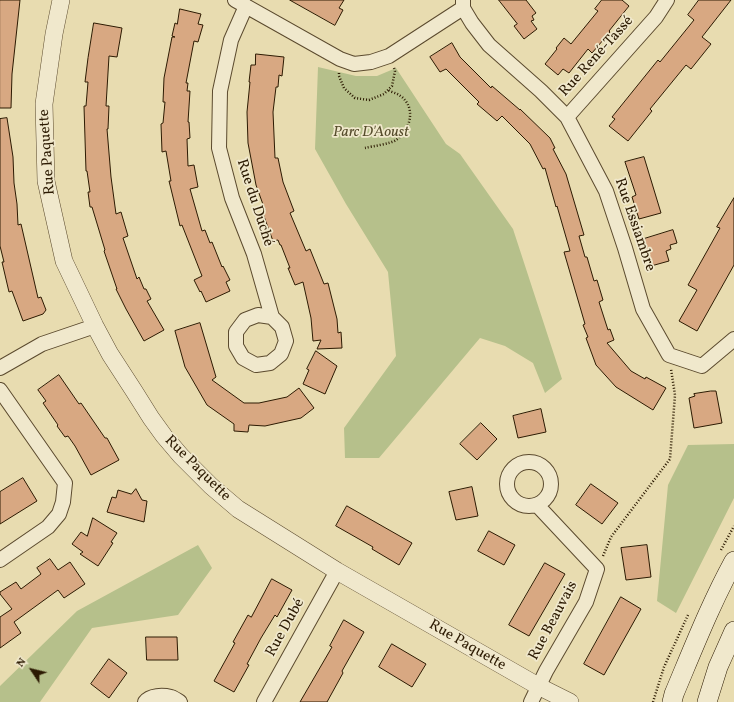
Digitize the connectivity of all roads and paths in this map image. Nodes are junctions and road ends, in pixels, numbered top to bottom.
1 (61, 0) edge
2 (667, 0) edge
3 (240, 3) edge
4 (463, 4) edge
5 (389, 56) junction
6 (340, 59) junction
7 (388, 90) junction
8 (566, 116) junction
9 (365, 148) dead end
10 (272, 317) dead end
11 (95, 326) junction
12 (734, 339) edge
13 (669, 355) junction
14 (0, 368) edge
15 (0, 390) edge
16 (537, 505) dead end
17 (0, 560) edge
18 (734, 561) edge
19 (597, 569) junction
20 (337, 571) junction
21 (734, 631) edge
22 (538, 686) junction
23 (145, 702) edge
24 (180, 702) edge
25 (264, 702) edge
26 (531, 702) edge
27 (570, 702) edge
28 (672, 702) edge
29 (707, 702) edge

1 - 11 street, Rue Paquette
2 - 8 street, Rue René-Tassé
3 - 6 street
3 - 10 street, Rue du Duché
4 - 5 street
4 - 8 street, Rue Essiambre
5 - 6 street
5 - 7 path
6 - 7 path
7 - 9 path
8 - 13 street, Rue Essiambre
11 - 14 street
11 - 20 street, Rue Paquette
12 - 13 street
13 - 19 path
15 - 17 street
16 - 19 street
18 - 28 main road
19 - 22 street, Rue Beauvais
20 - 22 street, Rue Paquette
20 - 25 street, Rue Dubé
21 - 29 main road
22 - 26 street, Rue Beauvais
22 - 27 street, Rue Paquette
23 - 24 street

